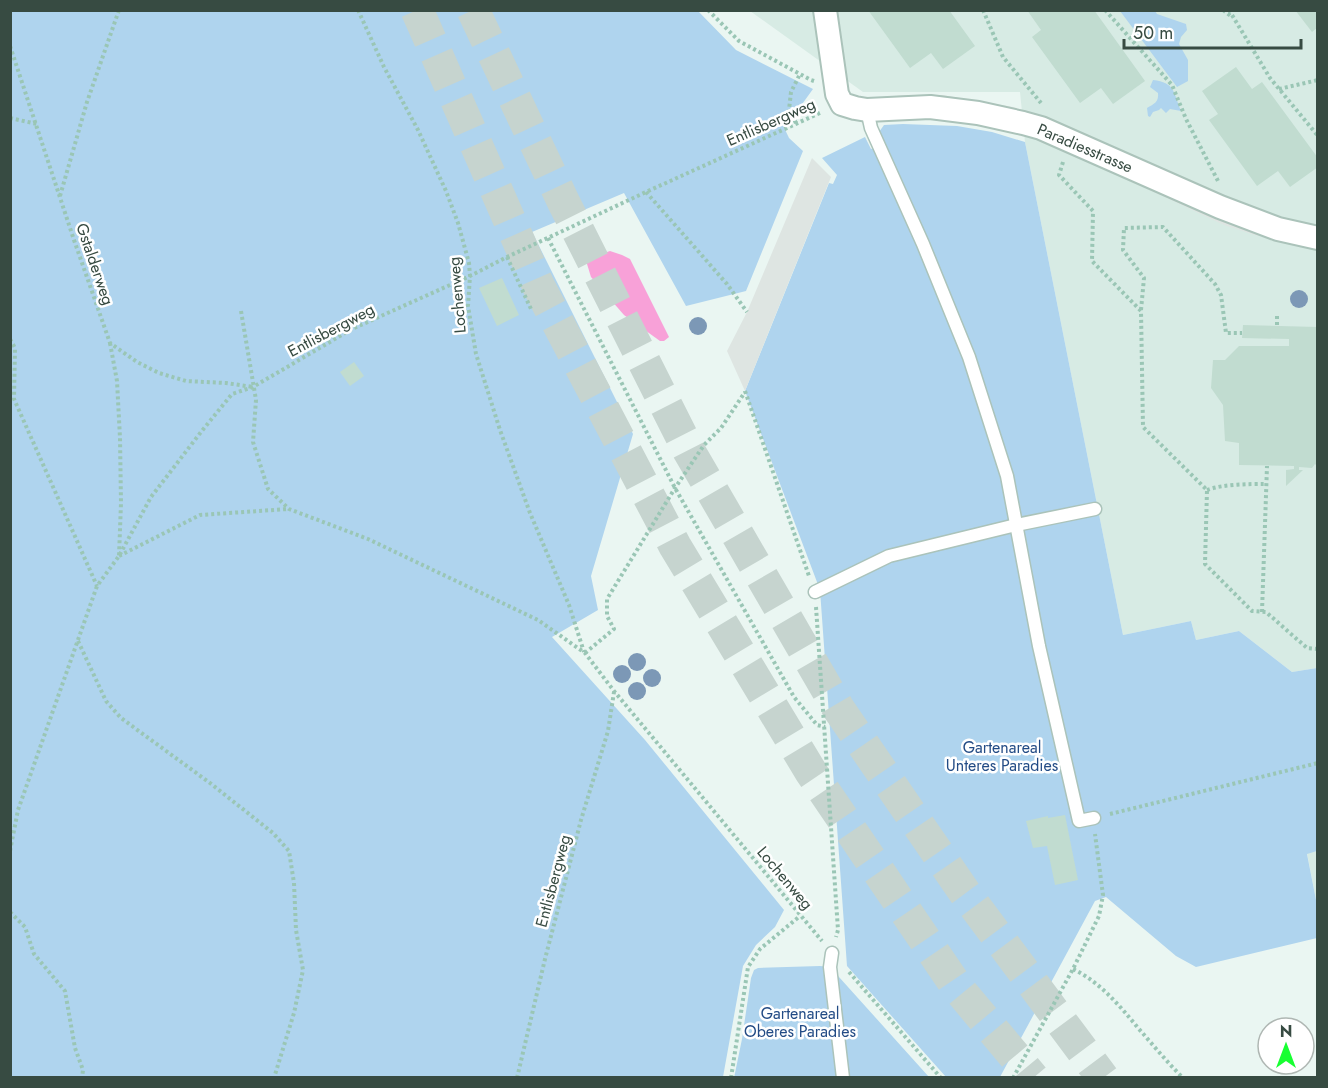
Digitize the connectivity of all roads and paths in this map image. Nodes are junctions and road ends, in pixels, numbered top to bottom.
1 (119, 10) edge
2 (358, 10) edge
3 (708, 10) edge
4 (825, 10) edge
5 (983, 10) edge
6 (1106, 10) edge
7 (1222, 10) edge
8 (1229, 10) edge
9 (1233, 18) junction
10 (10, 46) edge
11 (800, 74) junction
12 (1317, 80) edge
13 (835, 81) junction
14 (1279, 89) junction
15 (842, 104) junction
16 (1043, 106) dead end
17 (867, 110) junction
18 (10, 118) edge
19 (796, 123) junction
20 (38, 124) dead end
21 (1317, 136) edge
22 (1064, 160) dead end
23 (1218, 181) dead end
24 (646, 192) junction
25 (60, 196) junction
26 (548, 238) junction
27 (1317, 238) edge
28 (507, 257) junction
29 (470, 276) junction
30 (531, 309) dead end
31 (241, 311) dead end
32 (1141, 311) junction
33 (747, 312) dead end
34 (585, 315) dead end
35 (1277, 316) dead end
36 (1277, 326) dead end
37 (1242, 333) dead end
38 (10, 339) edge
39 (110, 343) junction
40 (254, 387) junction
41 (1267, 466) dead end
42 (1266, 484) junction
43 (675, 488) junction
44 (1207, 490) junction
45 (289, 509) junction
46 (1095, 509) dead end
47 (1016, 525) junction
48 (119, 556) junction
49 (97, 586) junction
50 (815, 592) junction
51 (1262, 612) junction
52 (78, 640) junction
53 (1317, 649) edge
54 (585, 653) junction
55 (614, 692) junction
56 (825, 727) junction
57 (1317, 763) edge
58 (1094, 818) junction
59 (10, 851) edge
60 (10, 912) edge
61 (800, 916) junction
62 (832, 953) junction
63 (1073, 969) junction
64 (82, 1077) edge
65 (274, 1077) edge
66 (517, 1077) edge
67 (731, 1077) edge
68 (843, 1077) edge
69 (941, 1077) edge
70 (1013, 1077) edge
71 (1183, 1077) edge

1 - 25 path
2 - 29 path, Lochenweg
3 - 11 path
4 - 13 street
5 - 16 path
6 - 23 path
7 - 9 path
8 - 9 path
9 - 14 path
10 - 25 path, Gstalderweg
11 - 13 path
11 - 19 path
12 - 14 path
13 - 15 street
14 - 21 path
15 - 17 street, Paradiesstrasse
15 - 19 path, Entlisbergweg
17 - 27 street, Paradiesstrasse
17 - 47 lane
18 - 20 path
19 - 24 path, Entlisbergweg
22 - 32 path
24 - 26 path, Entlisbergweg
24 - 33 path
25 - 39 path, Gstalderweg
26 - 28 path, Entlisbergweg
26 - 34 path
26 - 43 path
28 - 29 path, Entlisbergweg
28 - 30 path
29 - 40 path, Entlisbergweg
29 - 54 path, Lochenweg
31 - 40 path
32 - 37 path
32 - 44 path
35 - 36 path
38 - 49 path
39 - 40 path
39 - 48 path, Gstalderweg
40 - 45 path
40 - 48 path, Entlisbergweg
41 - 42 path
42 - 44 path
42 - 51 path
43 - 50 path
43 - 54 path
43 - 56 path
44 - 51 path
45 - 48 path
45 - 54 path
46 - 47 lane
47 - 50 lane
47 - 58 lane
48 - 49 path, Entlisbergweg
49 - 52 path, Entlisbergweg
50 - 56 path
51 - 53 path
52 - 59 path, Entlisbergweg
52 - 65 path
54 - 55 path, Lochenweg
55 - 61 path, Lochenweg
55 - 66 path, Entlisbergweg
56 - 62 path
57 - 58 path
58 - 63 path
60 - 64 path
61 - 62 path, Lochenweg
61 - 67 path
62 - 68 lane
62 - 69 path, Lochenweg
63 - 70 path
63 - 71 path

